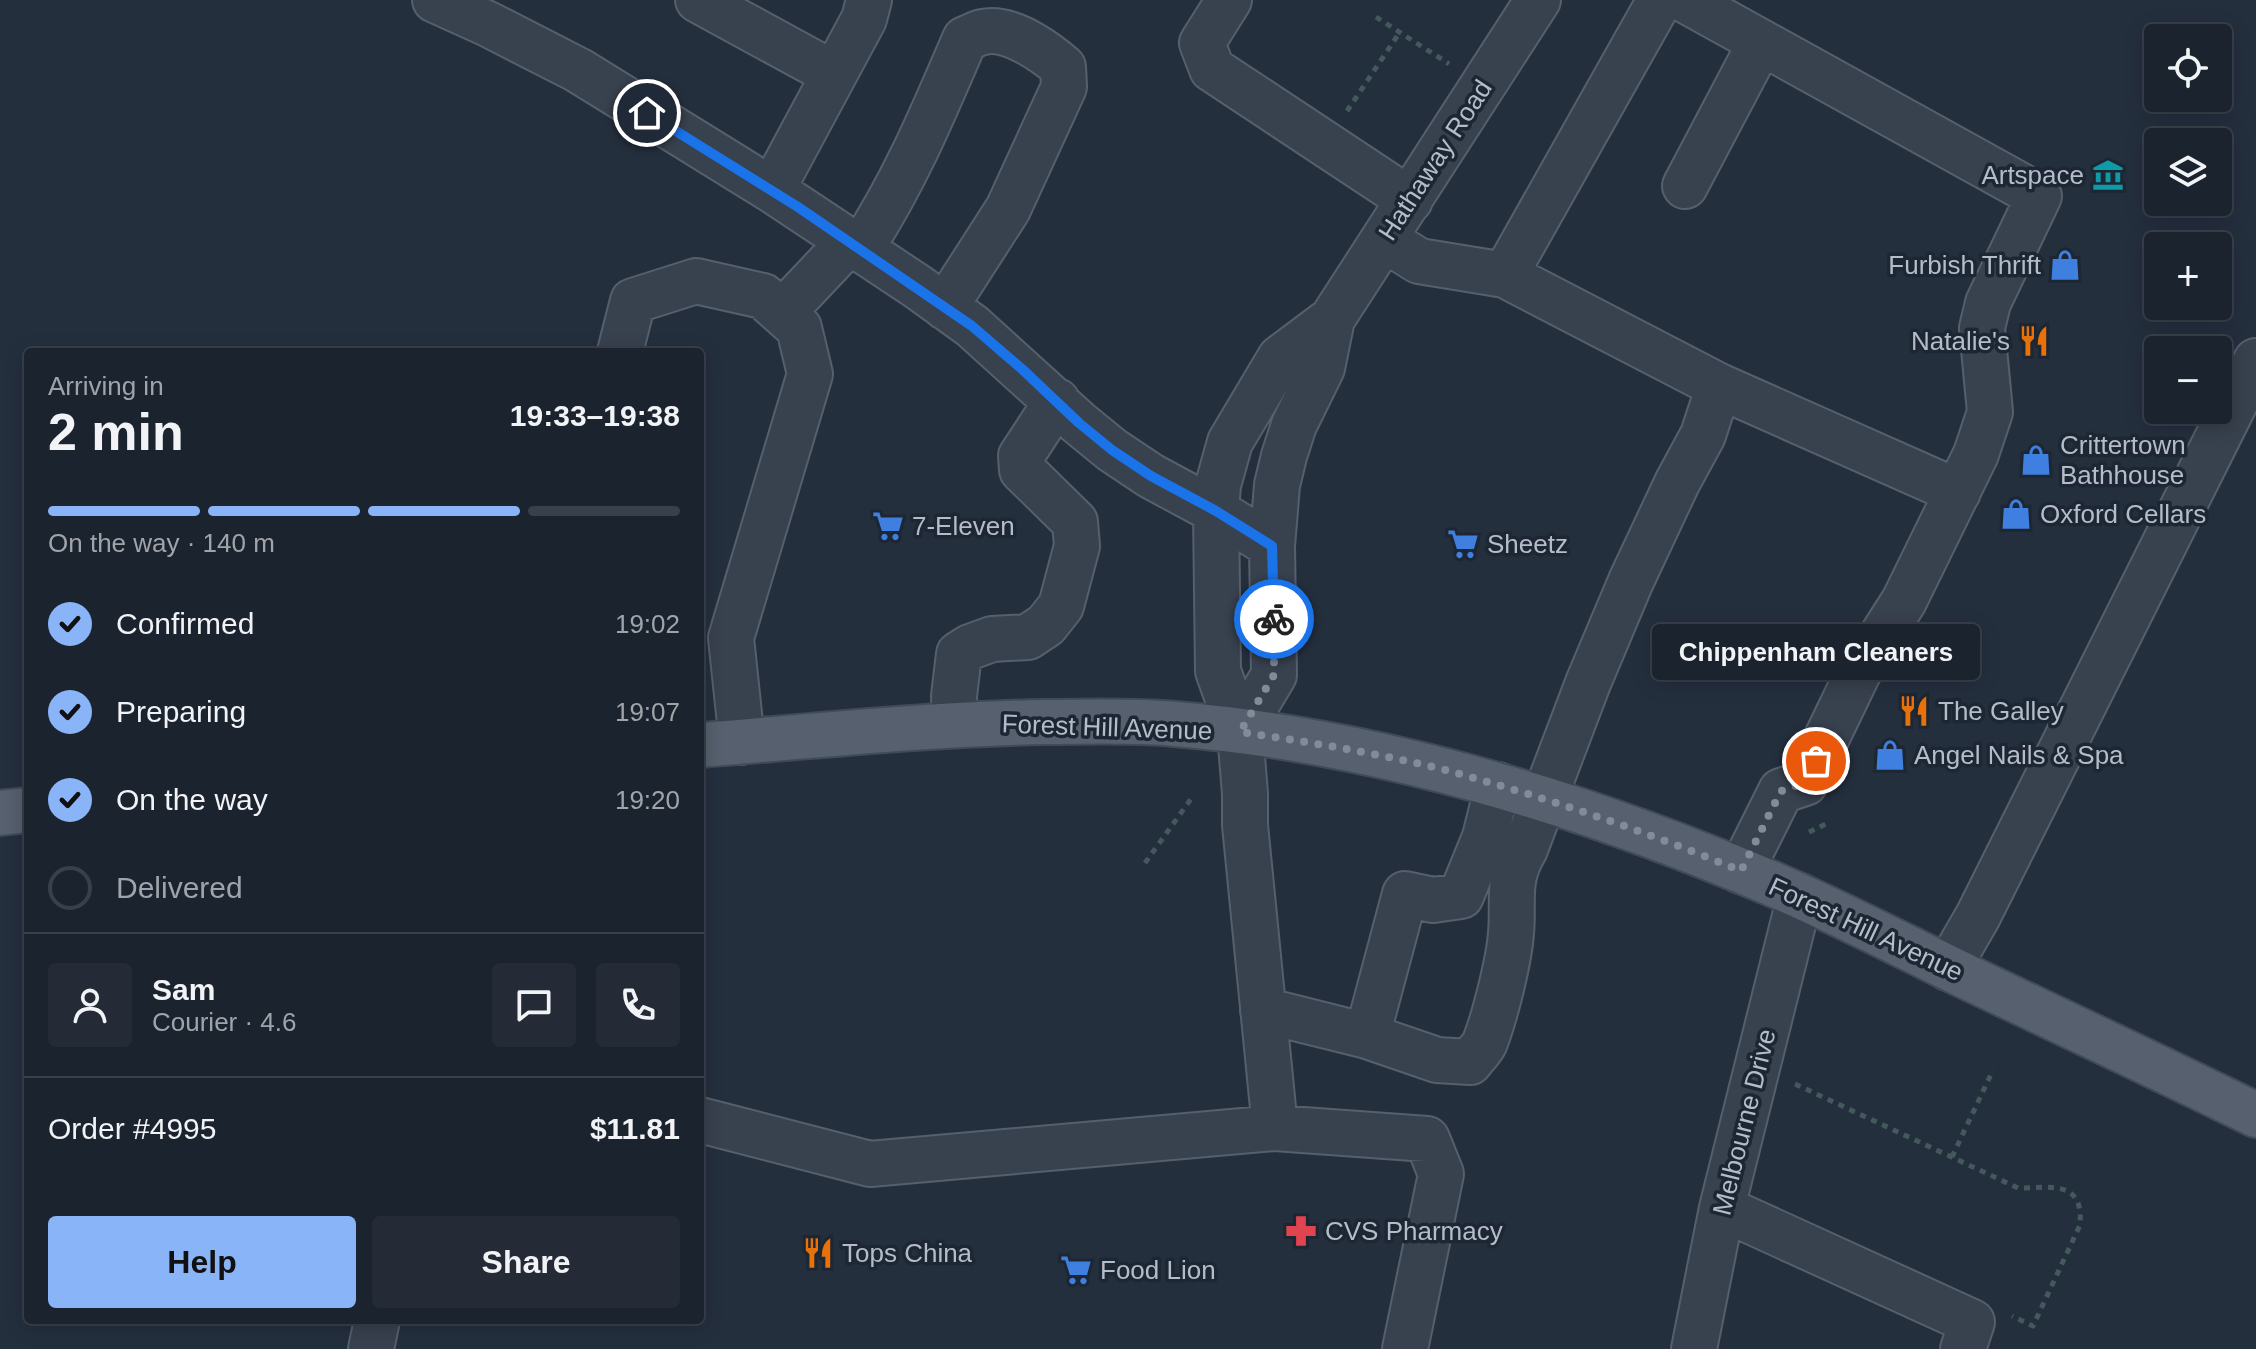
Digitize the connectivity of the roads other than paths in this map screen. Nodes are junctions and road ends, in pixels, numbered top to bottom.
1 (435, 0) edge
2 (698, 0) edge
3 (869, 0) edge
4 (1229, 0) edge
5 (1660, 0) edge
6 (1685, 0) edge
7 (1529, 3) edge
8 (1761, 42) junction
9 (834, 74) junction
10 (1685, 186) dead end
11 (772, 190) junction
12 (1410, 200) junction
13 (1384, 239) junction
14 (855, 245) junction
15 (1505, 275) junction
16 (945, 307) junction
17 (782, 313) junction
18 (1332, 319) junction
19 (621, 348) edge
20 (2256, 361) edge
21 (1719, 386) junction
22 (1057, 401) junction
23 (1958, 492) junction
24 (1216, 511) junction
25 (1272, 546) junction
26 (715, 637) edge
27 (955, 725) junction
28 (1240, 732) junction
29 (721, 744) edge
30 (1498, 785) junction
31 (1543, 800) junction
32 (24, 810) edge
33 (0, 813) edge
34 (1741, 871) junction
35 (1461, 896) junction
36 (1800, 896) junction
37 (1511, 917) junction
38 (1948, 968) junction
39 (1263, 1010) junction
40 (1367, 1036) junction
41 (2256, 1115) edge
42 (704, 1121) edge
43 (1275, 1128) junction
44 (1722, 1208) junction
45 (376, 1324) edge
46 (371, 1349) edge
47 (1405, 1349) edge
48 (1694, 1349) edge
49 (1963, 1349) edge

1 - 11 street
2 - 9 street
3 - 9 street
4 - 12 street
5 - 15 street
6 - 8 street
7 - 12 street, Hathaway Road
8 - 10 street
8 - 23 street
9 - 11 street
11 - 14 street
12 - 13 street, Hathaway Road
13 - 15 street
13 - 18 street, Hathaway Road
14 - 16 street
14 - 16 street
14 - 17 street
15 - 21 street
16 - 22 street
17 - 19 street
17 - 26 street
18 - 24 street, Hathaway Road
18 - 25 street, Hathaway Road
20 - 38 street
21 - 23 street
21 - 31 street
22 - 24 street
22 - 27 street
23 - 34 street
24 - 25 street
24 - 28 street, Hathaway Road
25 - 28 street, Hathaway Road
26 - 29 street
27 - 28 main road, Forest Hill Avenue
27 - 29 main road, Forest Hill Avenue
28 - 30 main road, Forest Hill Avenue
28 - 39 street
30 - 31 main road, Forest Hill Avenue
30 - 35 street
31 - 34 main road, Forest Hill Avenue
31 - 37 street
32 - 33 main road
34 - 36 main road, Forest Hill Avenue
35 - 37 street
35 - 40 street
36 - 38 main road, Forest Hill Avenue
36 - 44 street, Melbourne Drive
37 - 40 street
38 - 41 main road, Forest Hill Avenue
39 - 40 street
39 - 43 street
42 - 43 street
43 - 47 street
44 - 48 street, Melbourne Drive
44 - 49 street
45 - 46 street

